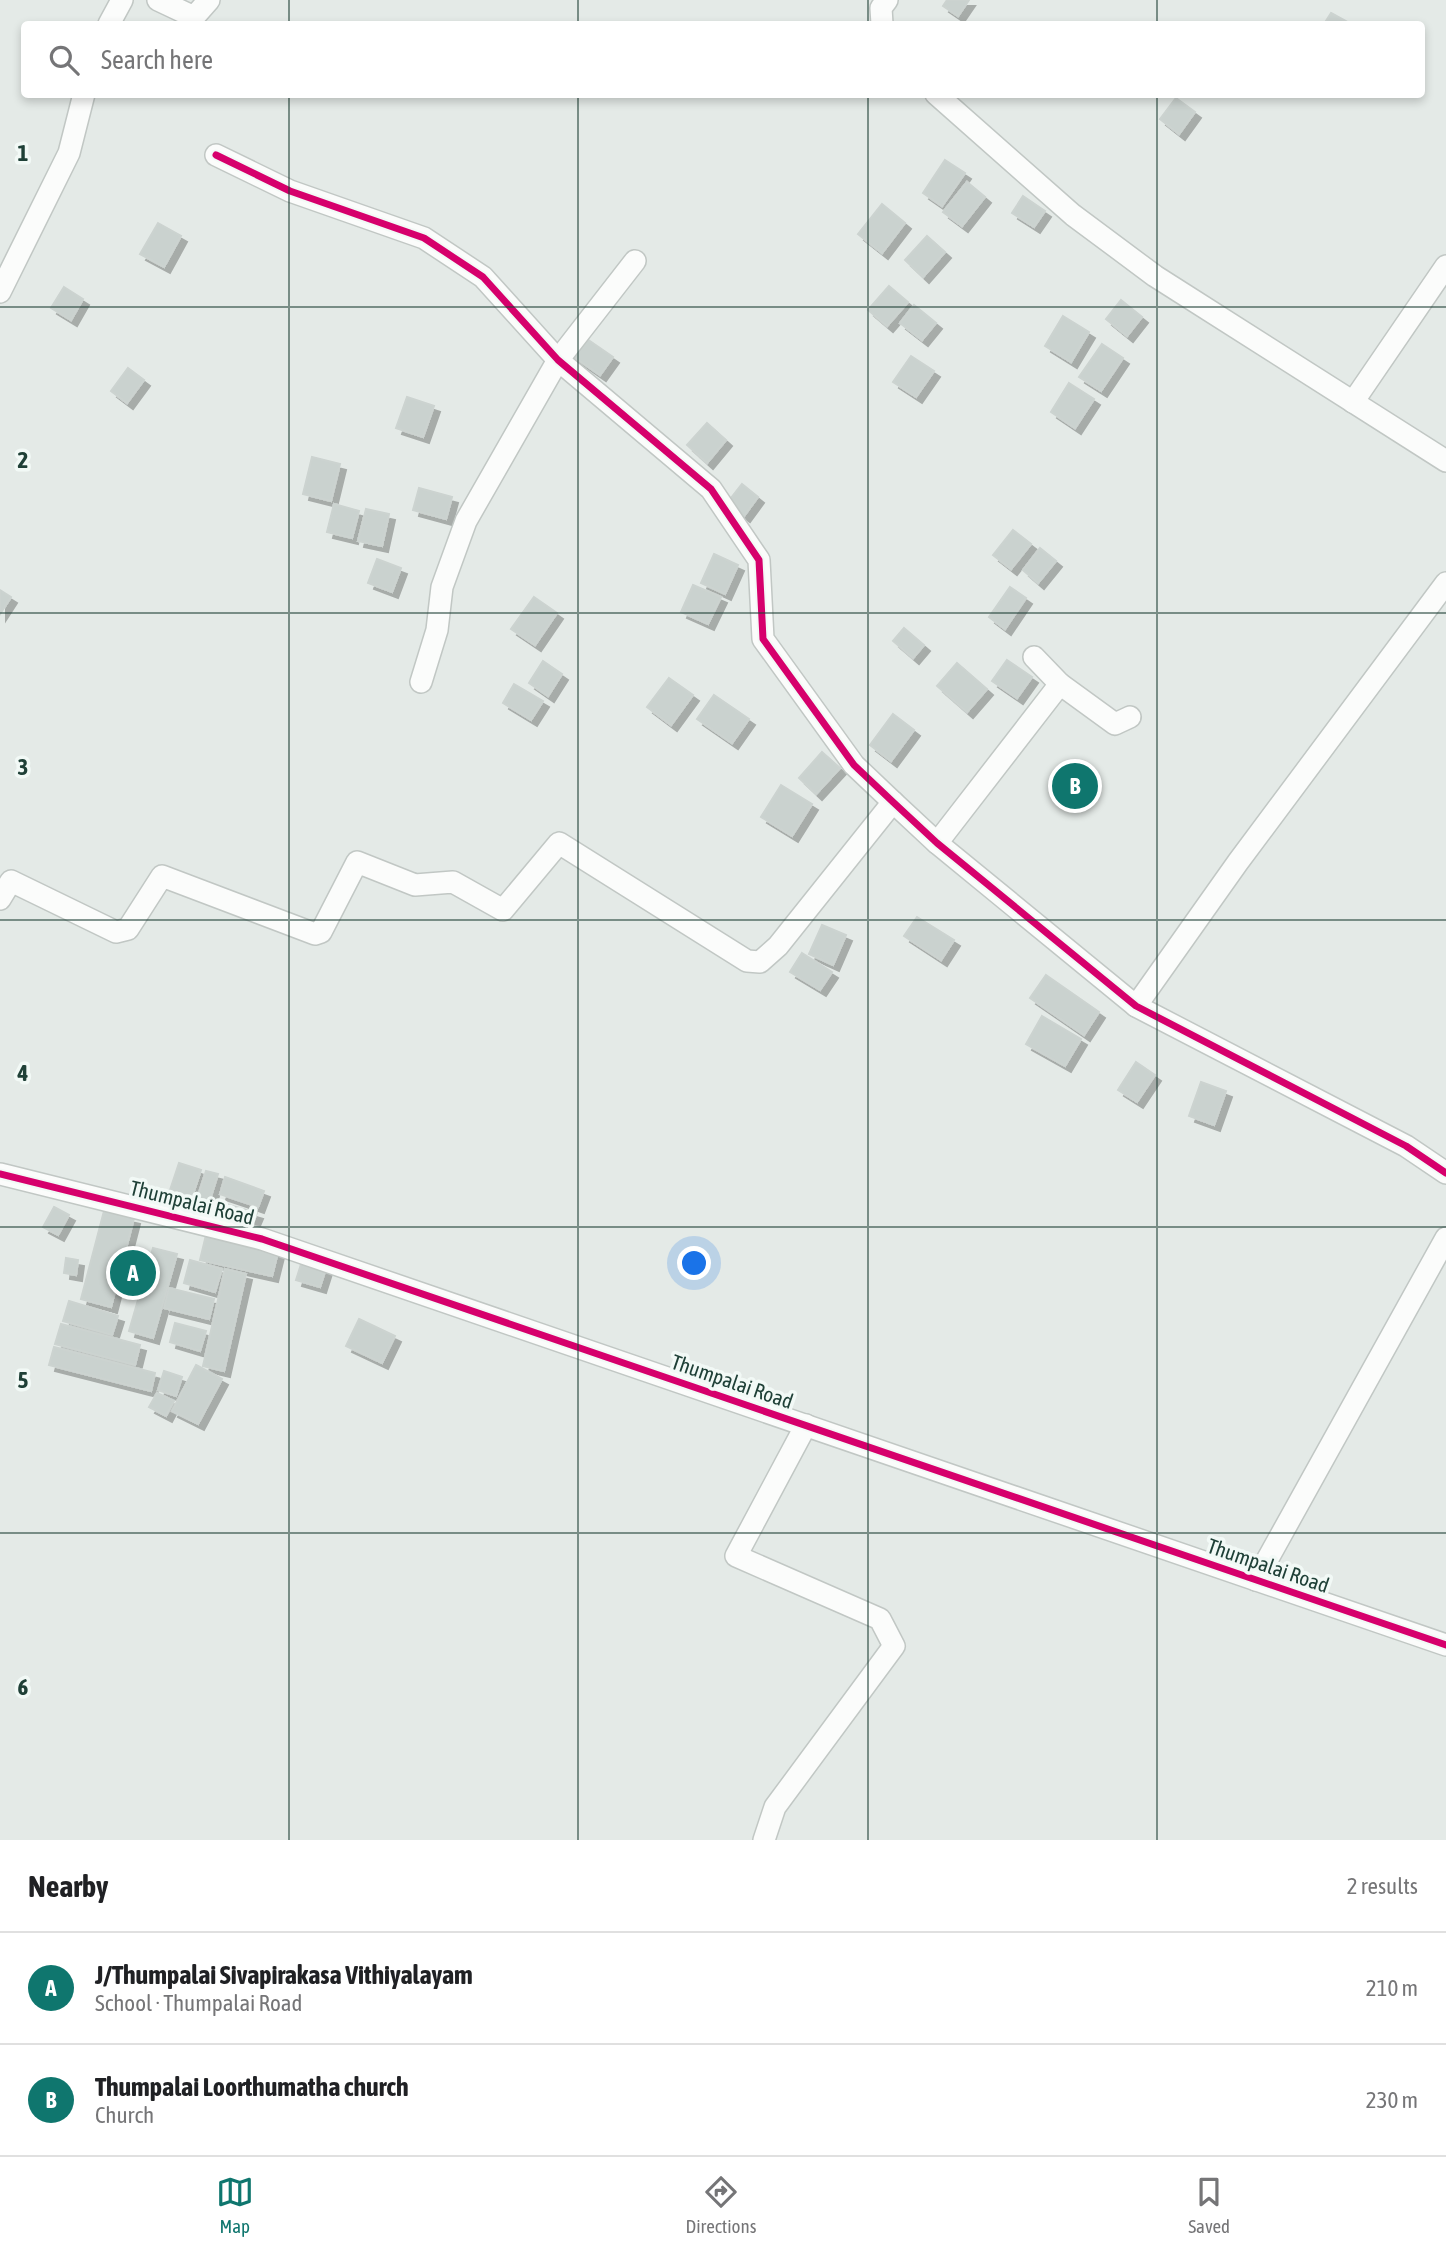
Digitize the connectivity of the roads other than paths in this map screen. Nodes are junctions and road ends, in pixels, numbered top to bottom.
1 (122, 0) edge
2 (158, 0) edge
3 (209, 0) edge
4 (887, 0) edge
5 (111, 21) edge
6 (881, 21) edge
7 (83, 98) edge
8 (941, 98) edge
9 (216, 155) dead end
10 (635, 261) dead end
11 (1446, 266) edge
12 (0, 292) edge
13 (558, 360) junction
14 (1353, 402) junction
15 (1446, 461) edge
16 (1446, 583) edge
17 (1034, 657) dead end
18 (421, 682) dead end
19 (1060, 684) junction
20 (1130, 717) dead end
21 (893, 802) junction
22 (937, 844) junction
23 (0, 899) edge
24 (1136, 1006) junction
25 (1446, 1173) edge
26 (0, 1174) edge
27 (1446, 1238) edge
28 (806, 1426) junction
29 (1256, 1580) junction
30 (1446, 1645) edge
31 (764, 1840) edge

1 - 5 street
2 - 3 street
4 - 6 street
7 - 12 street
8 - 14 street
9 - 13 street
10 - 13 street
11 - 14 street
13 - 18 street
13 - 21 street
14 - 15 street
16 - 24 street
17 - 19 street
19 - 20 street
19 - 22 street
21 - 22 street
21 - 23 street
22 - 24 street
24 - 25 street
26 - 28 street, Thumpalai Road
27 - 29 street
28 - 29 street, Thumpalai Road
28 - 31 street
29 - 30 street, Thumpalai Road

